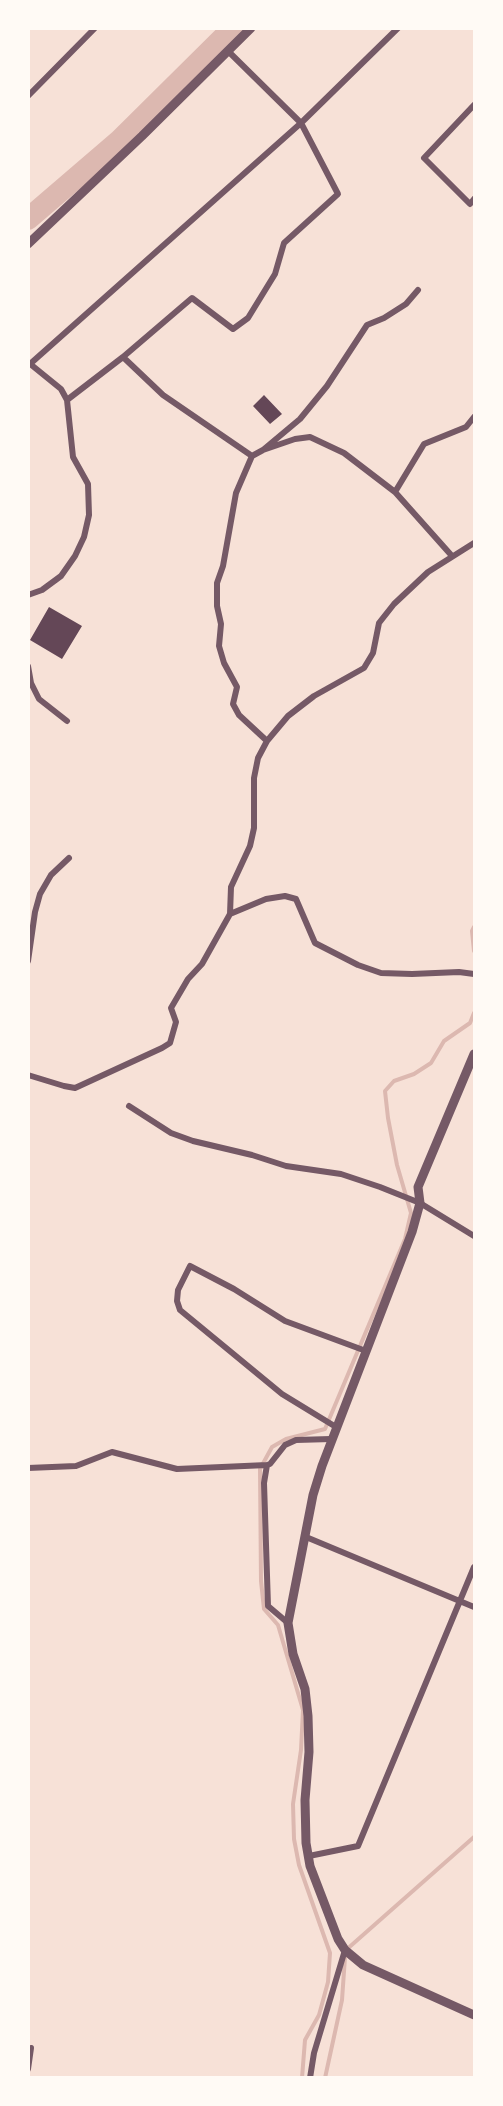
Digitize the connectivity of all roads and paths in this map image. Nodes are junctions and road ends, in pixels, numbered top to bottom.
1 (95, 28) edge
2 (251, 28) edge
3 (398, 28) edge
4 (229, 52) junction
5 (30, 91) edge
6 (474, 105) edge
7 (301, 123) junction
8 (474, 199) edge
9 (28, 244) edge
10 (418, 290) dead end
11 (123, 357) junction
12 (29, 363) edge
13 (68, 400) junction
14 (474, 417) edge
15 (263, 450) junction
16 (252, 456) junction
17 (394, 492) junction
18 (474, 543) edge
19 (452, 556) junction
20 (28, 596) edge
21 (28, 666) edge
22 (68, 721) dead end
23 (267, 741) junction
24 (69, 858) dead end
25 (230, 914) junction
26 (28, 961) edge
27 (474, 974) edge
28 (474, 1054) edge
29 (28, 1075) edge
30 (129, 1106) dead end
31 (420, 1203) junction
32 (474, 1236) edge
33 (366, 1351) junction
34 (336, 1427) junction
35 (331, 1439) junction
36 (267, 1465) junction
37 (28, 1468) edge
38 (306, 1537) junction
39 (474, 1567) edge
40 (460, 1601) junction
41 (474, 1607) edge
42 (288, 1623) junction
43 (309, 1856) junction
44 (345, 1950) junction
45 (474, 2015) edge
46 (31, 2048) dead end
47 (28, 2069) edge
48 (310, 2078) edge

1 - 5 street
2 - 4 street
3 - 7 street
4 - 7 street
4 - 9 street
6 - 8 street
7 - 11 street
7 - 12 street
10 - 15 street
11 - 13 street
11 - 16 street
12 - 13 street
13 - 20 street
14 - 17 street
15 - 16 street
15 - 17 street
16 - 23 street
17 - 19 street
18 - 19 street
19 - 23 street
21 - 22 street
23 - 25 street
24 - 26 street
25 - 27 street
25 - 29 street
28 - 31 street
30 - 31 street
31 - 32 street
31 - 33 street
33 - 34 street
33 - 34 street
34 - 35 street
35 - 36 street
35 - 38 street
36 - 37 street
36 - 42 street
38 - 40 street
38 - 42 street
39 - 40 street
40 - 41 street
40 - 43 street
42 - 43 street
43 - 44 street
44 - 45 street
44 - 48 street
46 - 47 street

